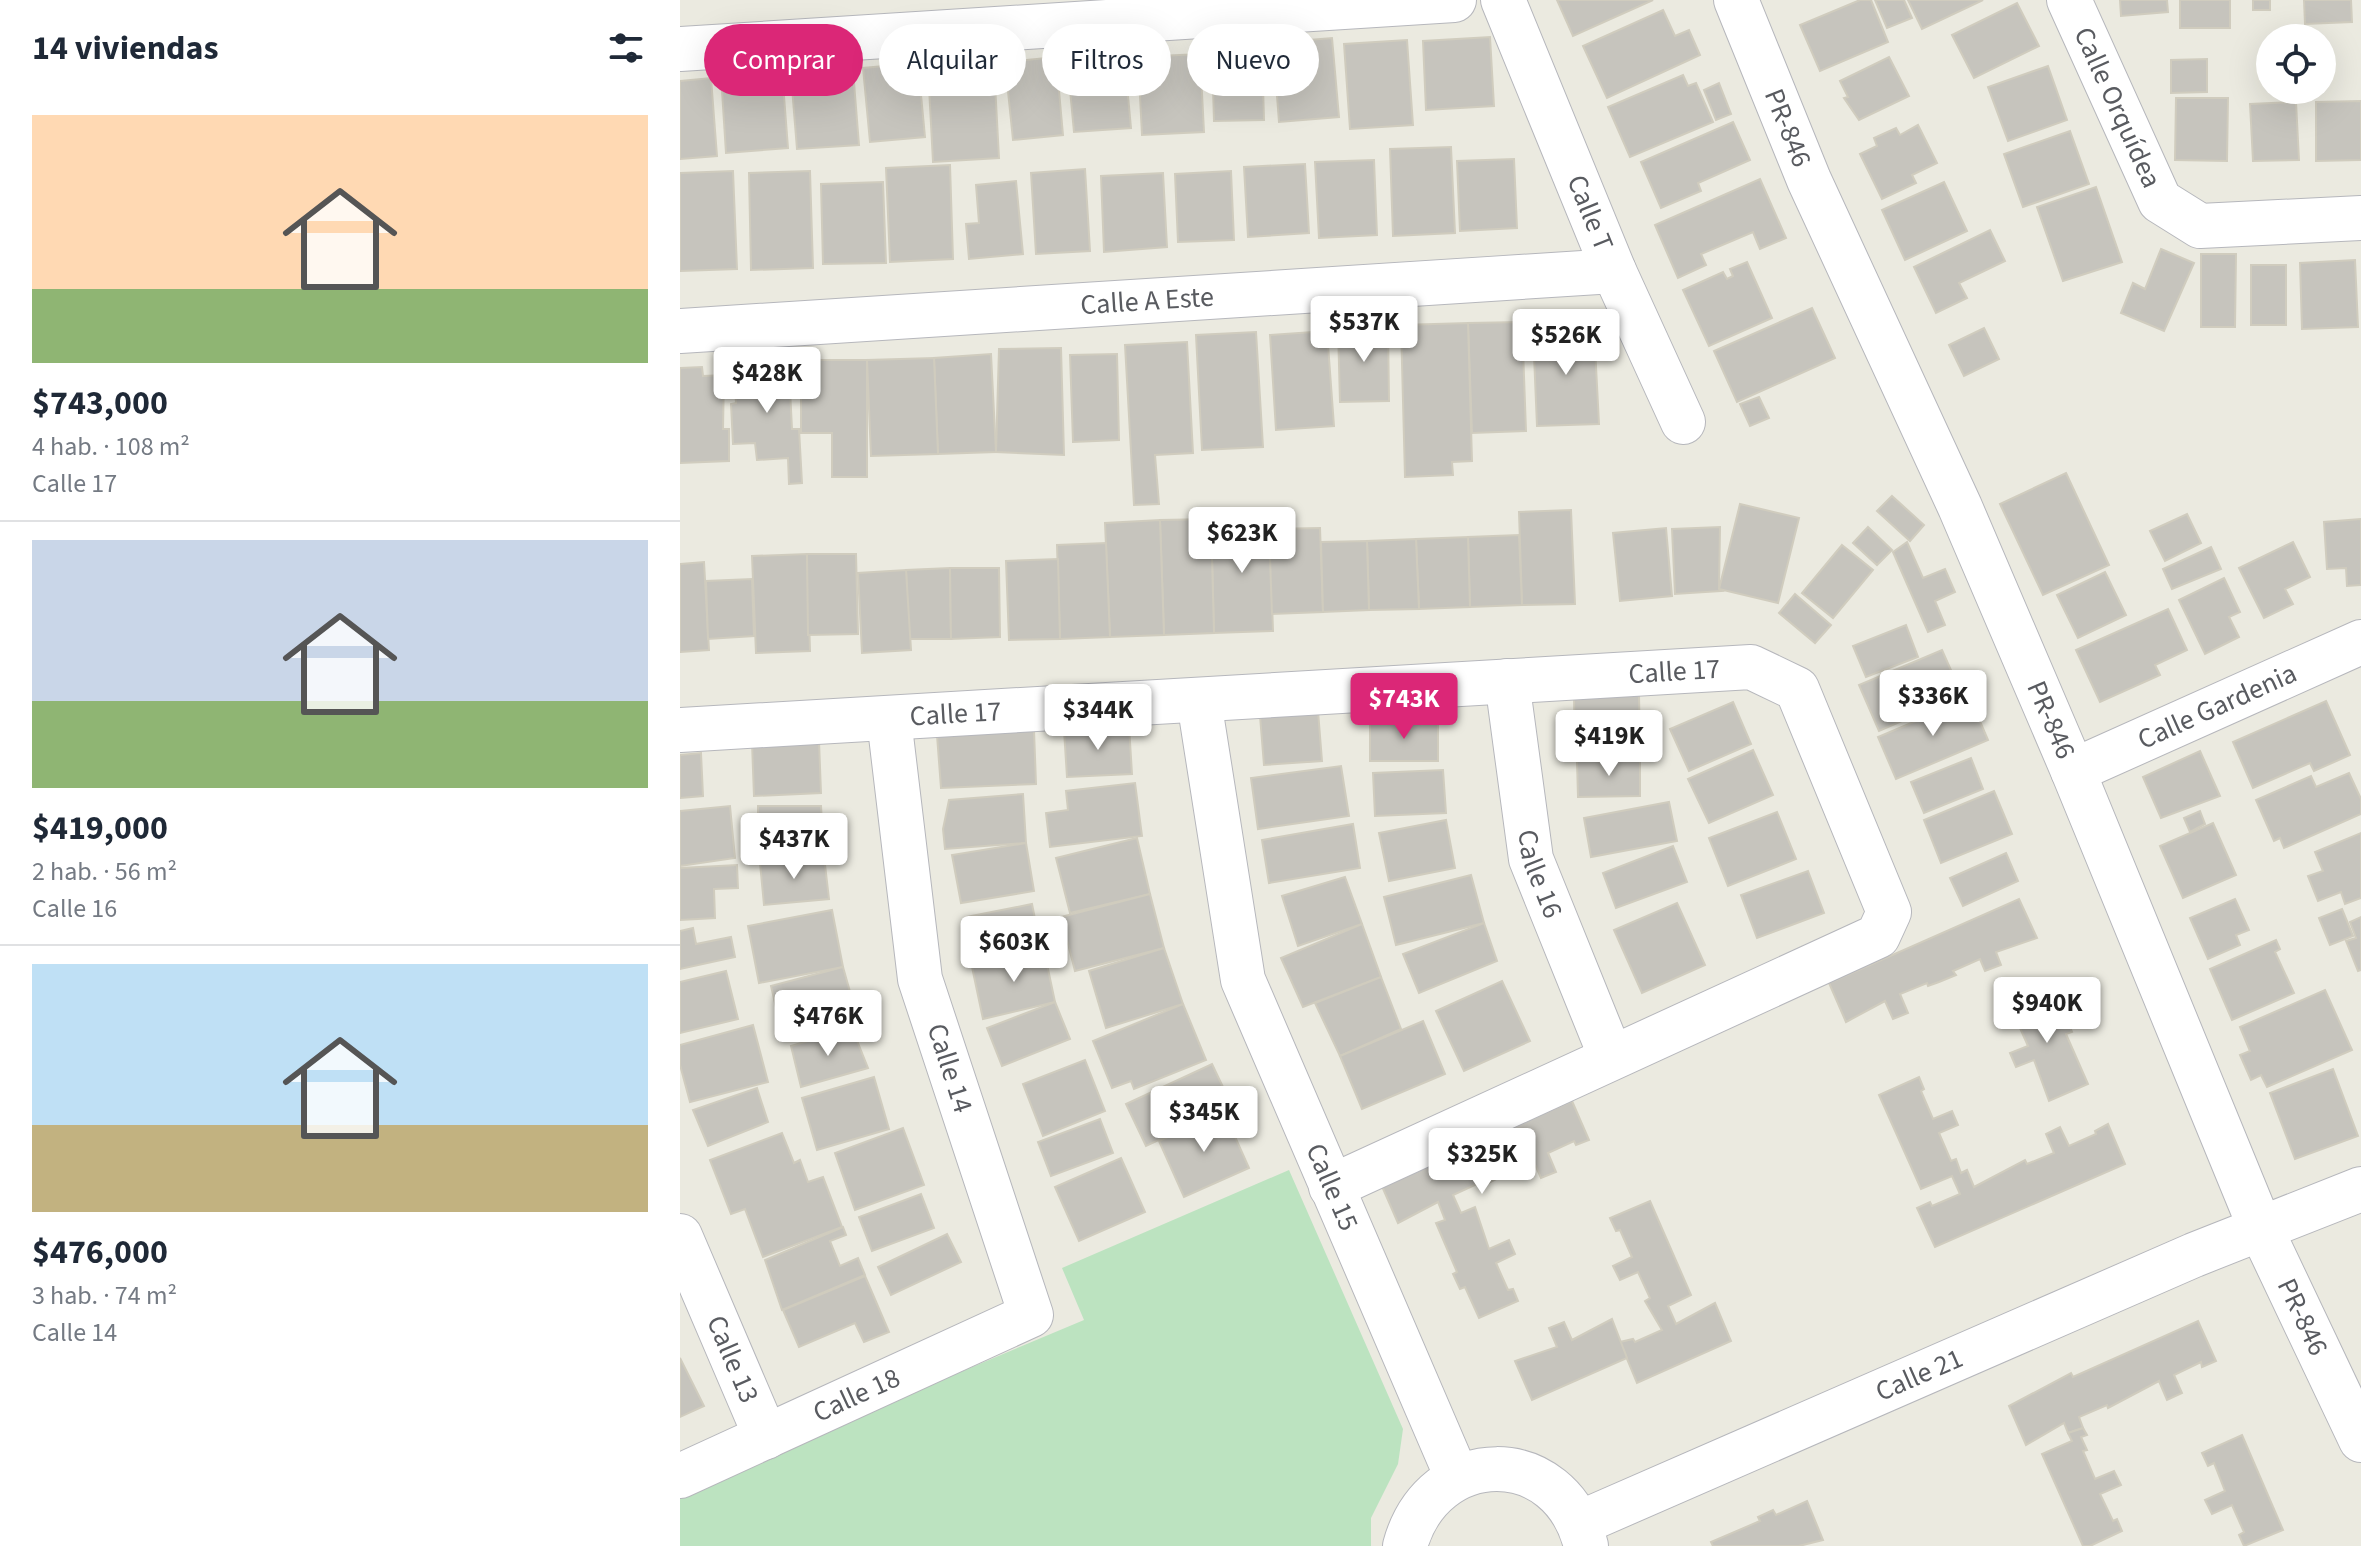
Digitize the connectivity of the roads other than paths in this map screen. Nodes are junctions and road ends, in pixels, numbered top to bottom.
1 (1454, 0) edge
2 (1503, 0) edge
3 (1736, 0) edge
4 (2069, 0) edge
5 (1155, 10) edge
6 (680, 49) edge
7 (2361, 218) edge
8 (1614, 271) junction
9 (680, 331) edge
10 (1683, 422) dead end
11 (2360, 644) edge
12 (1507, 681) junction
13 (1199, 701) junction
14 (889, 719) junction
15 (680, 730) edge
16 (2073, 771) junction
17 (1611, 1057) junction
18 (1331, 1187) junction
19 (2361, 1189) edge
20 (2260, 1227) junction
21 (680, 1236) edge
22 (1031, 1315) joint
23 (766, 1437) junction
24 (2361, 1440) edge
25 (680, 1476) edge
26 (1457, 1477) junction
27 (1583, 1534) edge
28 (1405, 1546) edge

1 - 5 street
2 - 8 street, Calle T
3 - 16 street, PR-846 / PR-846
4 - 7 street, Calle Orquídea
5 - 6 street
8 - 9 street, Calle A Este
8 - 10 street, Calle T
11 - 16 street, Calle Gardenia
12 - 13 street, Calle 17
12 - 17 street, Calle 16
12 - 17 street, Calle 17
13 - 14 street, Calle 17
13 - 18 street, Calle 15
14 - 15 street, Calle 17
14 - 22 street, Calle 14
16 - 20 street, PR-846 / PR-846
17 - 18 street, Calle 17
18 - 26 street, Calle 15
19 - 20 street, Calle 21
20 - 24 street, PR-846 / PR-846
20 - 27 street, Calle 21
21 - 23 street, Calle 13
22 - 23 street, Calle 18
23 - 25 street, Calle 18
26 - 27 street
26 - 28 street

